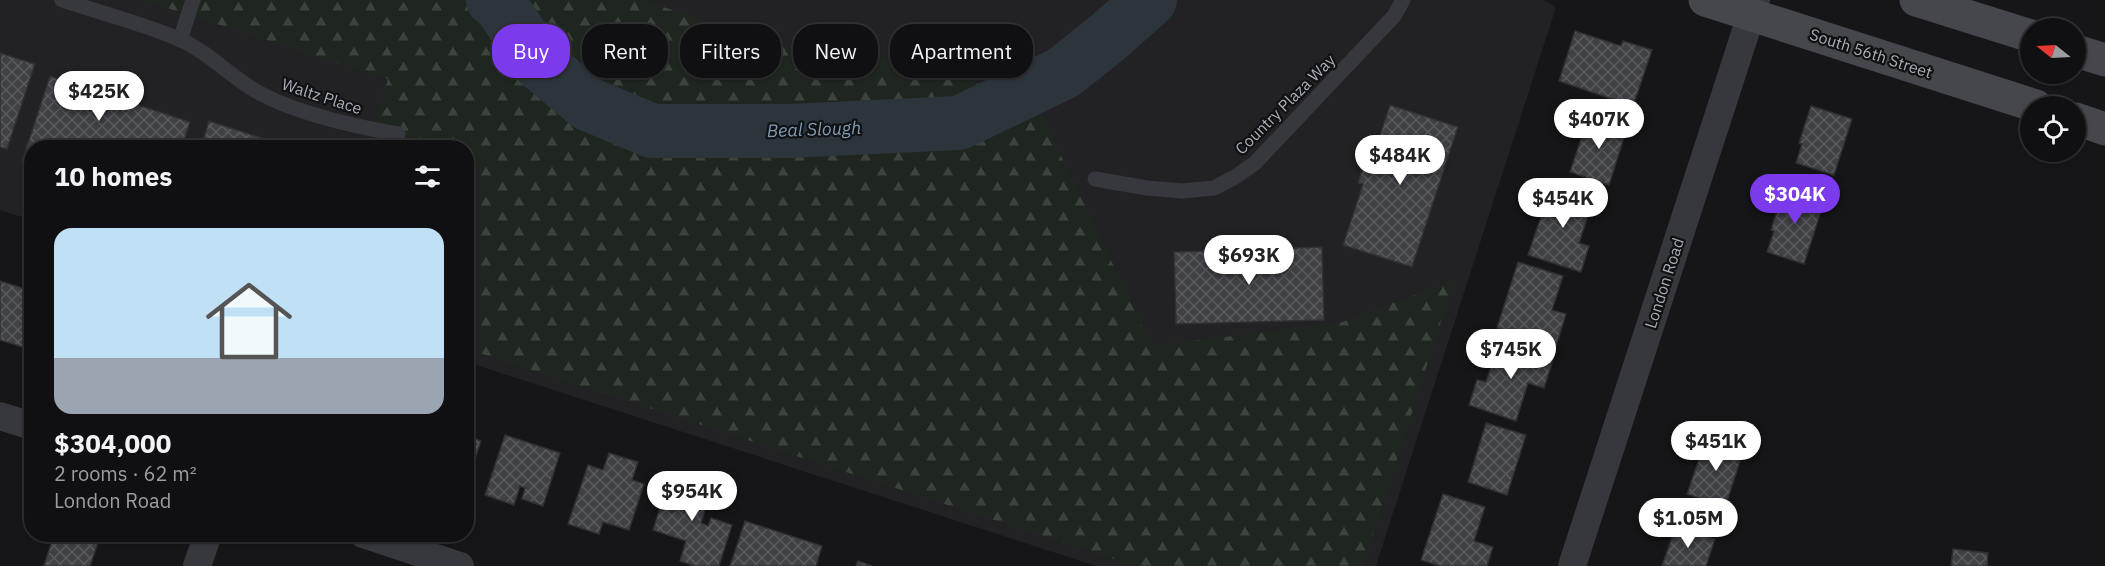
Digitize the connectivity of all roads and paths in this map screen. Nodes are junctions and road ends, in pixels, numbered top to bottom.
1 (62, 0) edge
2 (193, 0) edge
3 (1403, 0) edge
4 (1705, 0) edge
5 (1916, 0) edge
6 (1754, 8) edge
7 (2020, 33) edge
8 (180, 40) junction
9 (2086, 54) edge
10 (2105, 60) edge
11 (2020, 100) edge
12 (2086, 122) edge
13 (2105, 129) edge
14 (398, 134) dead end
15 (1095, 179) dead end
16 (0, 416) edge
17 (24, 424) edge
18 (205, 542) edge
19 (387, 542) edge
20 (197, 566) edge
21 (460, 566) edge
22 (1572, 566) edge

1 - 8 lane, Waltz Place
2 - 8 lane
3 - 15 lane, Country Plaza Way
4 - 6 main road, South 56th Street
5 - 7 main road
6 - 11 main road, South 56th Street
6 - 22 street, London Road
8 - 14 lane, Waltz Place
9 - 10 main road
12 - 13 main road
16 - 17 street
18 - 20 street
19 - 21 street

